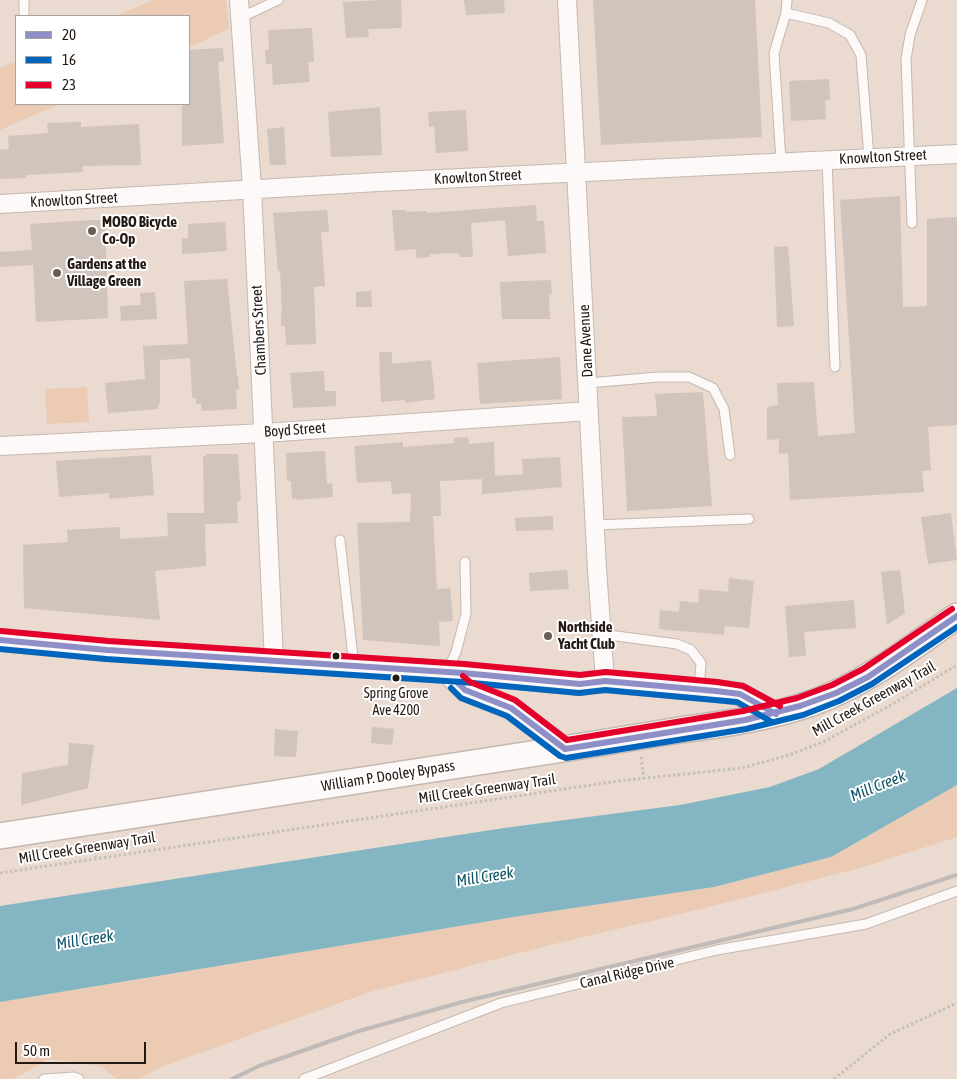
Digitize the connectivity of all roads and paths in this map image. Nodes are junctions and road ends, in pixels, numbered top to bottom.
1 (24, 0) edge
2 (239, 0) edge
3 (278, 0) edge
4 (567, 0) edge
5 (788, 0) edge
6 (922, 0) edge
7 (786, 13) junction
8 (24, 15) edge
9 (240, 18) junction
10 (957, 154) edge
11 (909, 156) junction
12 (869, 158) junction
13 (827, 160) junction
14 (781, 161) junction
15 (577, 173) junction
16 (252, 189) junction
17 (0, 204) edge
18 (912, 223) dead end
19 (835, 366) dead end
20 (588, 384) junction
21 (589, 411) junction
22 (264, 432) junction
23 (0, 446) edge
24 (730, 455) dead end
25 (748, 519) dead end
26 (595, 525) junction
27 (340, 540) dead end
28 (465, 562) dead end
29 (957, 616) edge
30 (601, 634) junction
31 (0, 640) edge
32 (274, 661) junction
33 (354, 666) junction
34 (957, 666) edge
35 (447, 672) junction
36 (604, 681) junction
37 (699, 690) junction
38 (776, 714) junction
39 (565, 749) junction
40 (0, 836) edge
41 (0, 873) edge
42 (957, 891) edge
43 (957, 1003) edge
44 (44, 1079) edge
45 (80, 1079) edge
46 (304, 1079) edge
47 (834, 1079) edge

1 - 8 lane
2 - 9 street, Chambers Street
3 - 9 lane
4 - 15 street, Dane Avenue
5 - 7 lane
6 - 11 lane
7 - 12 lane
7 - 14 lane
9 - 16 street, Chambers Street
10 - 11 street, Knowlton Street
11 - 12 street, Knowlton Street
11 - 18 lane
12 - 13 street, Knowlton Street
13 - 14 street, Knowlton Street
13 - 19 lane
14 - 15 street, Knowlton Street
15 - 16 street, Knowlton Street
15 - 20 street, Dane Avenue
16 - 17 street, Knowlton Street
16 - 22 street, Chambers Street
20 - 21 street, Dane Avenue
20 - 24 lane
21 - 22 street, Boyd Street
21 - 26 street, Dane Avenue
22 - 23 street, Boyd Street
22 - 32 street, Chambers Street
25 - 26 lane
26 - 30 street, Dane Avenue
27 - 33 lane
28 - 35 lane
29 - 38 main road, William P. Dooley Bypass
30 - 36 street, Dane Avenue
30 - 37 lane
31 - 32 street
32 - 33 street
33 - 35 street
34 - 41 path, Mill Creek Greenway Trail
35 - 36 street
35 - 39 street
36 - 37 street
37 - 38 street
38 - 39 main road, William P. Dooley Bypass
39 - 40 main road, William P. Dooley Bypass
42 - 46 lane, Canal Ridge Drive
43 - 47 path
44 - 45 lane

